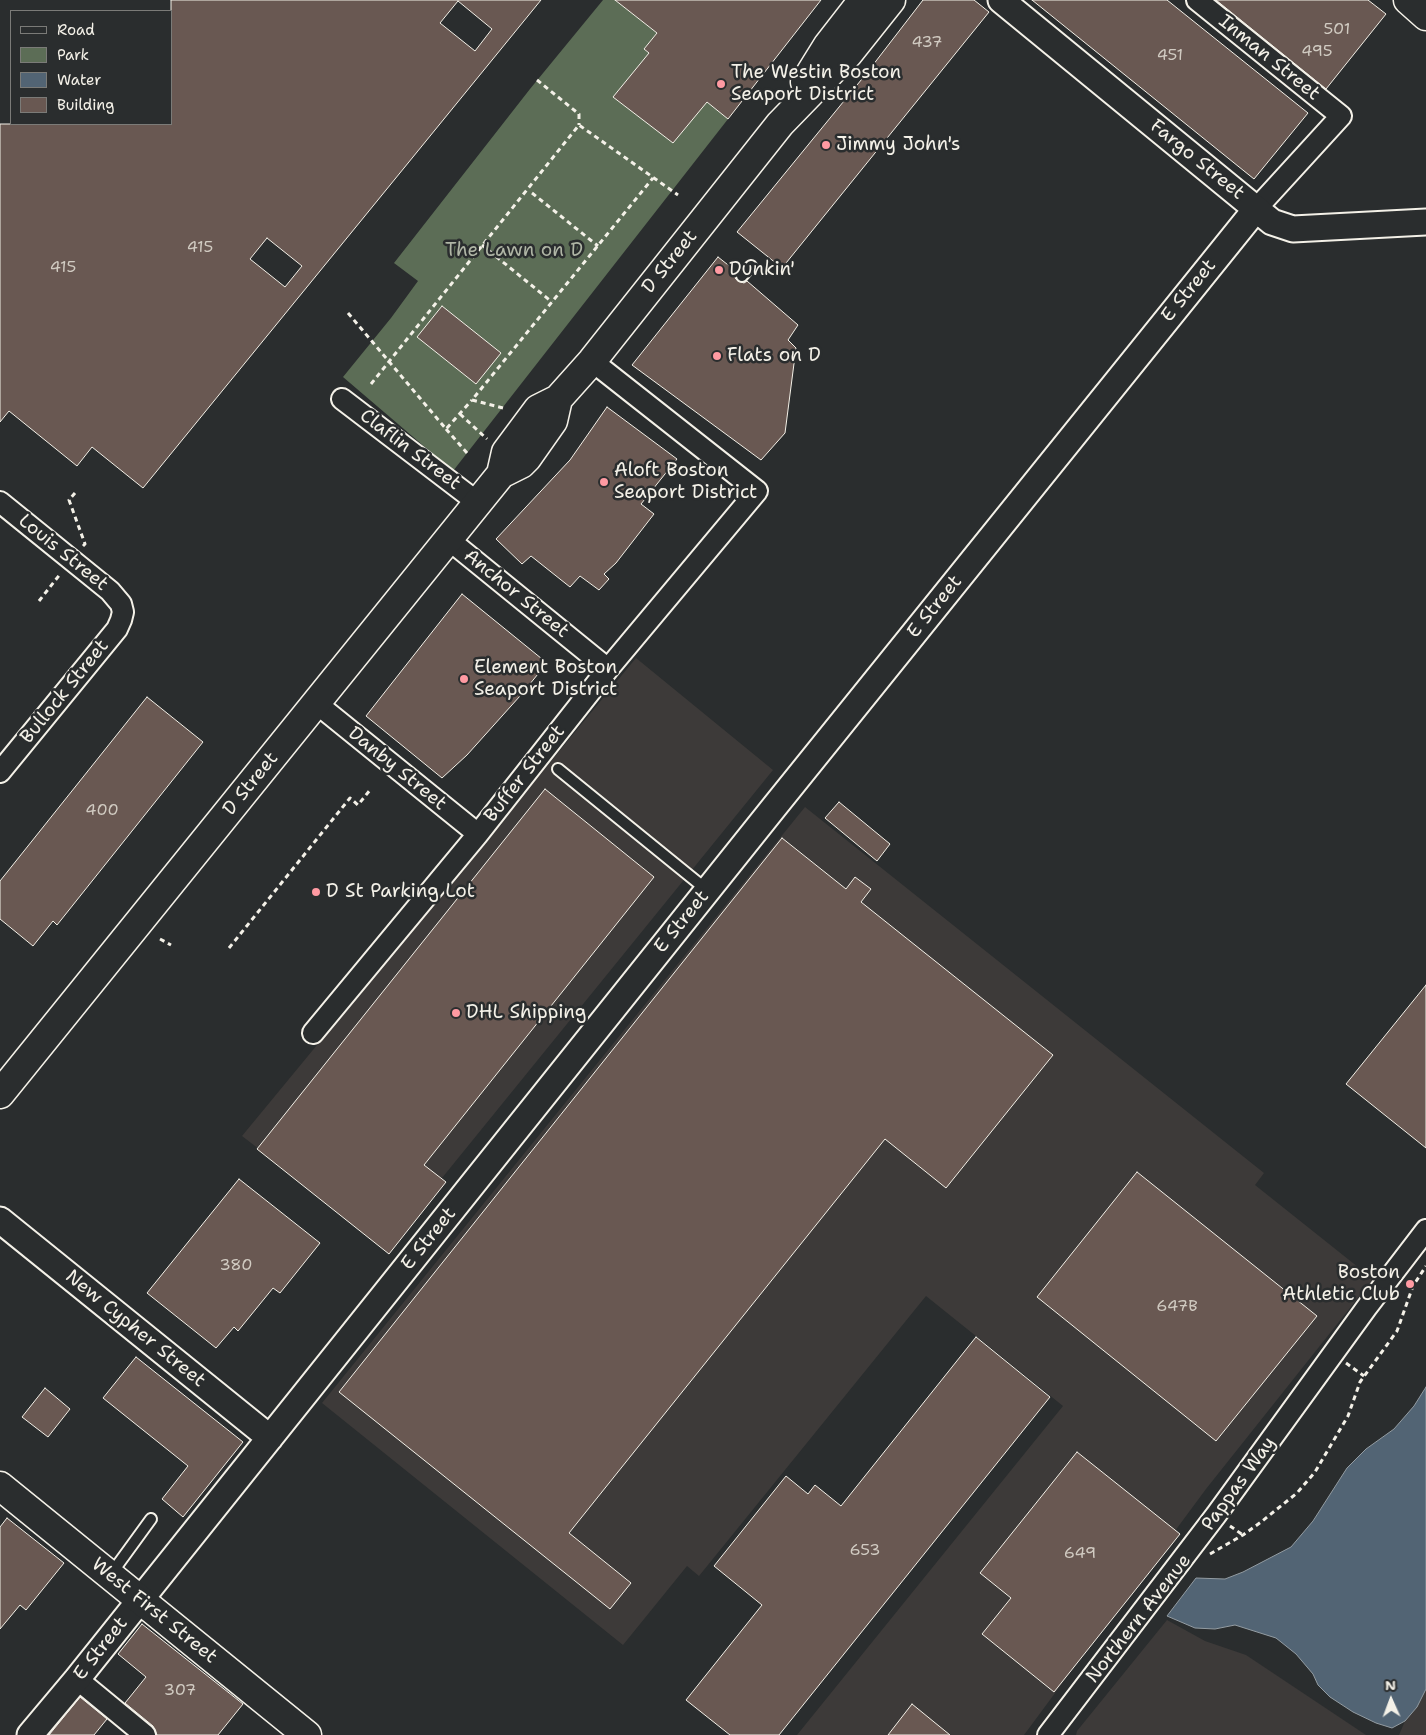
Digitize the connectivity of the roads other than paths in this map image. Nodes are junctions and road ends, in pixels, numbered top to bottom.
1 (863, 0) edge
2 (892, 0) edge
3 (1001, 0) edge
4 (1197, 0) edge
5 (1408, 0) edge
6 (1426, 16) edge
7 (1340, 116) joint
8 (780, 124) junction
9 (1256, 209) junction
10 (1426, 222) edge
11 (751, 266) dead end
12 (742, 276) dead end
13 (592, 361) junction
14 (342, 399) dead end
15 (0, 502) edge
16 (477, 502) junction
17 (448, 539) junction
18 (122, 608) joint
19 (608, 669) junction
20 (316, 703) junction
21 (558, 769) dead end
22 (0, 772) edge
23 (478, 834) junction
24 (707, 891) junction
25 (313, 1034) dead end
26 (0, 1094) edge
27 (0, 1220) edge
28 (1426, 1230) edge
29 (270, 1438) junction
30 (0, 1486) edge
31 (151, 1519) dead end
32 (110, 1575) junction
33 (140, 1599) junction
34 (77, 1679) junction
35 (30, 1735) edge
36 (145, 1735) edge
37 (307, 1735) edge
38 (1048, 1735) edge

1 - 8 main road, D Street
2 - 8 main road, D Street
3 - 9 street, Fargo Street
4 - 7 street, Inman Street
5 - 6 main road
7 - 9 street, E Street
8 - 13 main road, D Street
9 - 10 street, Fargo Street
9 - 24 street, E Street
11 - 12 lane
13 - 16 main road, D Street
13 - 19 street, Buffer Street
14 - 16 street, Claflin Street
15 - 18 street, Louis Street
16 - 17 main road, D Street
17 - 19 street, Anchor Street
17 - 20 main road, D Street
18 - 22 street, Bullock Street
19 - 23 street, Buffer Street
20 - 23 street, Danby Street
20 - 26 main road, D Street
21 - 24 lane
23 - 25 street, Buffer Street
24 - 29 street, E Street
27 - 29 street, New Cypher Street
28 - 38 street, Pappas Way
29 - 33 street, E Street
30 - 32 main road, West First Street
31 - 32 lane
32 - 33 main road, West First Street
33 - 34 street, E Street
33 - 37 main road, West First Street
34 - 35 street, E Street
34 - 36 street

